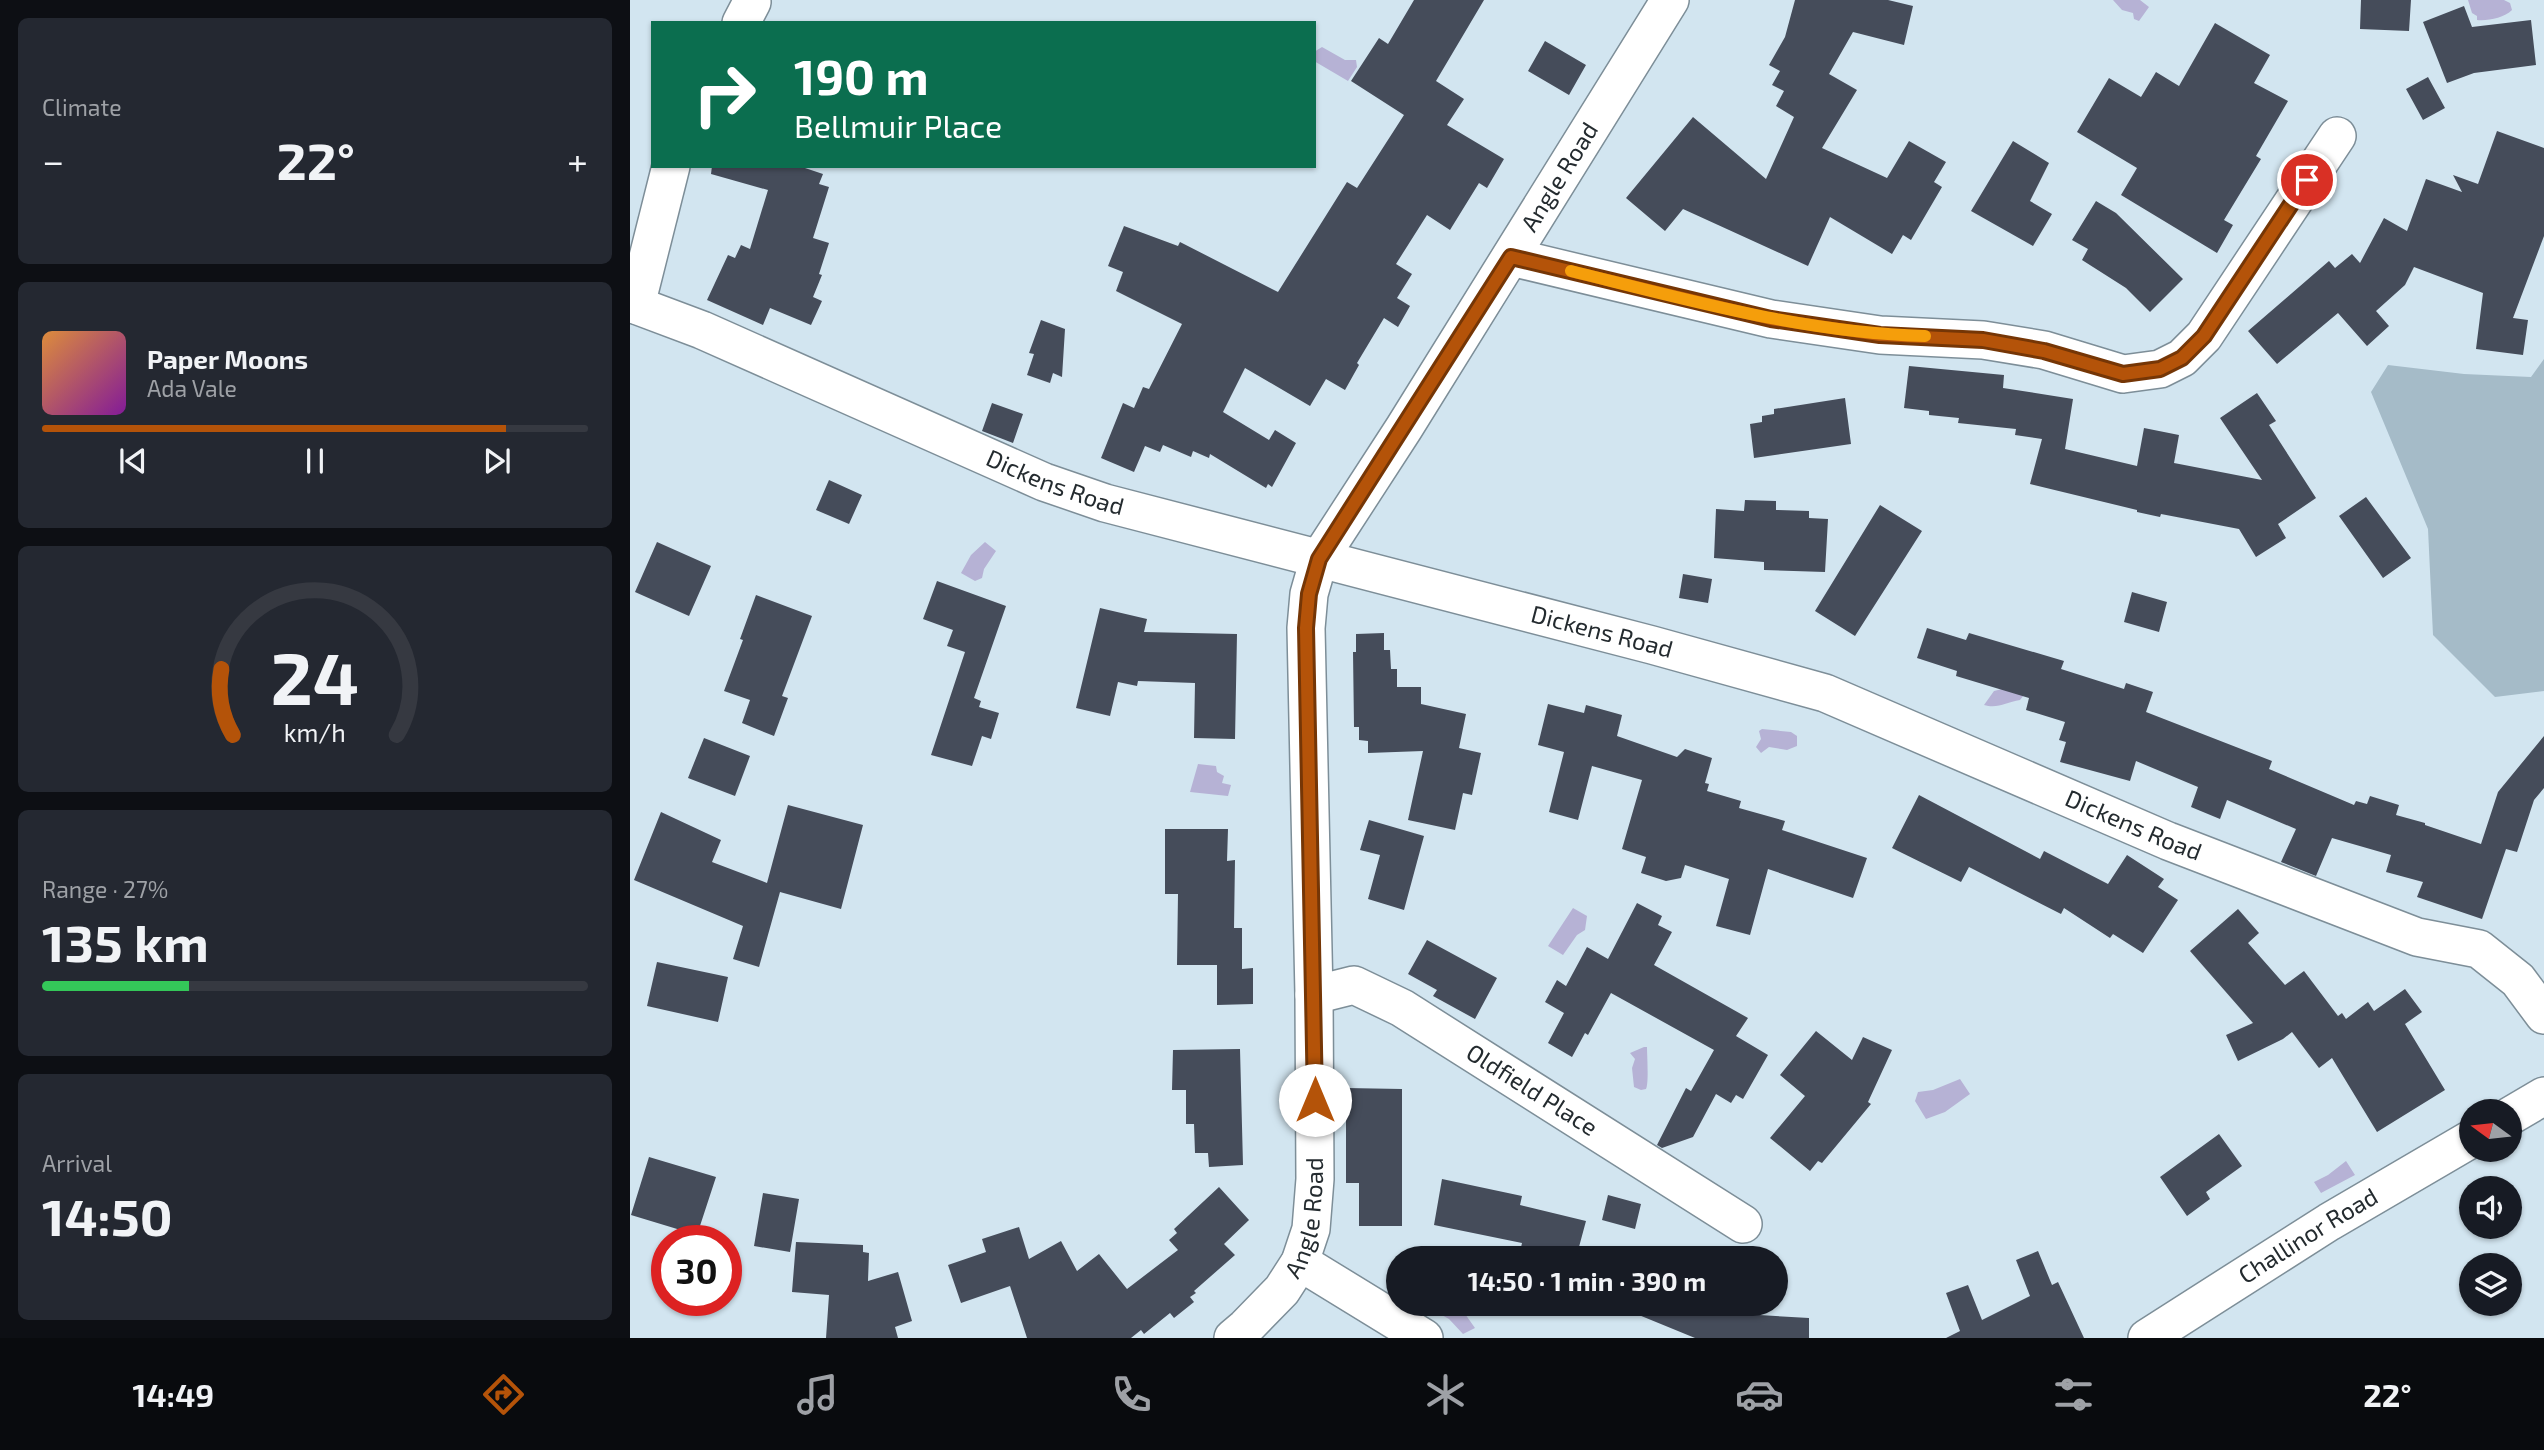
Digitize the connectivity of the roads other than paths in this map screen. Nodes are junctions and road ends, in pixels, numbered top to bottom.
1 (1671, 0) edge
2 (2337, 136) dead end
3 (670, 168) edge
4 (1511, 257) junction
5 (633, 304) edge
6 (1319, 559) junction
7 (1314, 995) junction
8 (2544, 1015) edge
9 (2544, 1096) edge
10 (2522, 1109) edge
11 (2459, 1146) edge
12 (1743, 1224) dead end
13 (1300, 1262) junction
14 (1233, 1338) edge
15 (1424, 1338) edge
16 (2147, 1338) edge

1 - 4 street, Angle Road
2 - 4 street
3 - 5 street
4 - 6 street, Angle Road
5 - 6 street, Dickens Road
6 - 7 street, Angle Road
6 - 8 street, Dickens Road
7 - 12 street, Oldfield Place
7 - 13 street, Angle Road
9 - 10 street
11 - 16 street, Challinor Road
13 - 14 street, Angle Road
13 - 15 street

